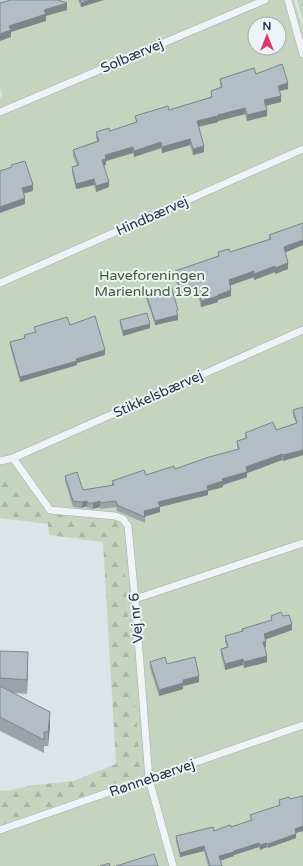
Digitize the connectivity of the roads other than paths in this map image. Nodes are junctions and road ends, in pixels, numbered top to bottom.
1 (265, 0) edge
2 (288, 0) edge
3 (303, 54) edge
4 (0, 112) edge
5 (303, 149) edge
6 (0, 283) edge
7 (303, 330) edge
8 (13, 458) junction
9 (0, 461) edge
10 (303, 543) edge
11 (135, 599) junction
12 (303, 725) edge
13 (149, 779) junction
14 (0, 830) edge
15 (173, 866) edge

1 - 4 lane, Solbærvej
2 - 3 lane
5 - 6 lane, Hindbærvej
7 - 8 lane, Stikkelsbærvej
8 - 9 lane
8 - 11 lane, Vej nr 6
10 - 11 lane
11 - 13 lane, Vej nr 6
12 - 13 lane, Rønnebærvej
13 - 14 lane, Rønnebærvej
13 - 15 lane, Vej nr 6

